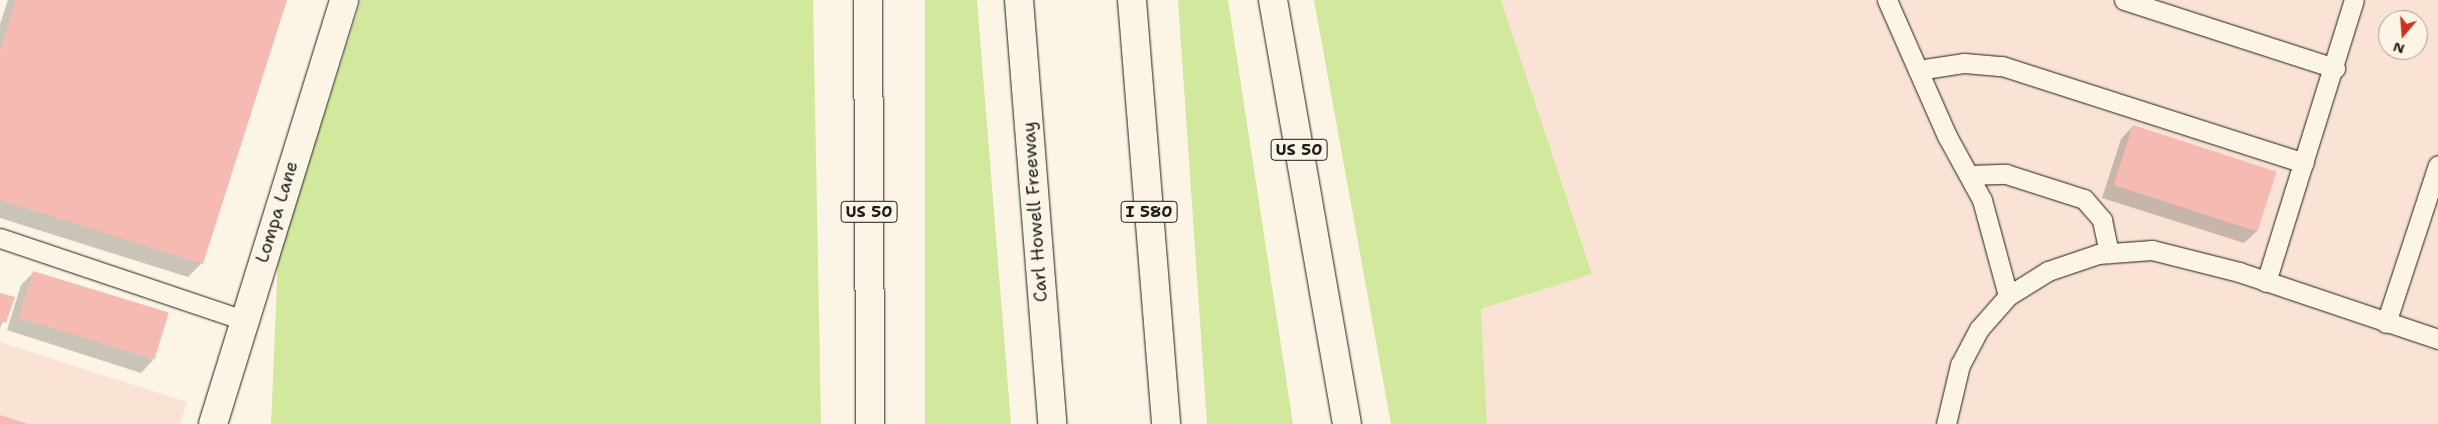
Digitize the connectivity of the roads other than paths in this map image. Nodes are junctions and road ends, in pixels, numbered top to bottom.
1 (344, 0) edge
2 (868, 0) edge
3 (1019, 0) edge
4 (1132, 0) edge
5 (1273, 0) edge
6 (1887, 0) edge
7 (2124, 0) edge
8 (2354, 0) edge
9 (2335, 68) junction
10 (1918, 70) junction
11 (2304, 164) junction
12 (2438, 165) edge
13 (1969, 175) junction
14 (0, 238) edge
15 (2110, 253) junction
16 (2266, 282) junction
17 (2008, 296) junction
18 (243, 320) junction
19 (2386, 323) junction
20 (2438, 339) edge
21 (213, 424) edge
22 (870, 424) edge
23 (1052, 424) edge
24 (1166, 424) edge
25 (1346, 424) edge
26 (1946, 424) edge

1 - 18 main road, Lompa Lane
2 - 22 main road, US 50
3 - 23 main road, Carl Howell Freeway
4 - 24 main road, I 580
5 - 25 main road, US 50
6 - 10 lane
7 - 9 lane
8 - 9 lane
9 - 11 lane
10 - 11 lane
10 - 13 lane
11 - 16 lane
12 - 19 lane
13 - 15 lane
13 - 17 lane
14 - 18 lane
15 - 16 lane
15 - 17 lane
16 - 19 lane
17 - 26 lane
18 - 21 main road, Lompa Lane
19 - 20 lane

